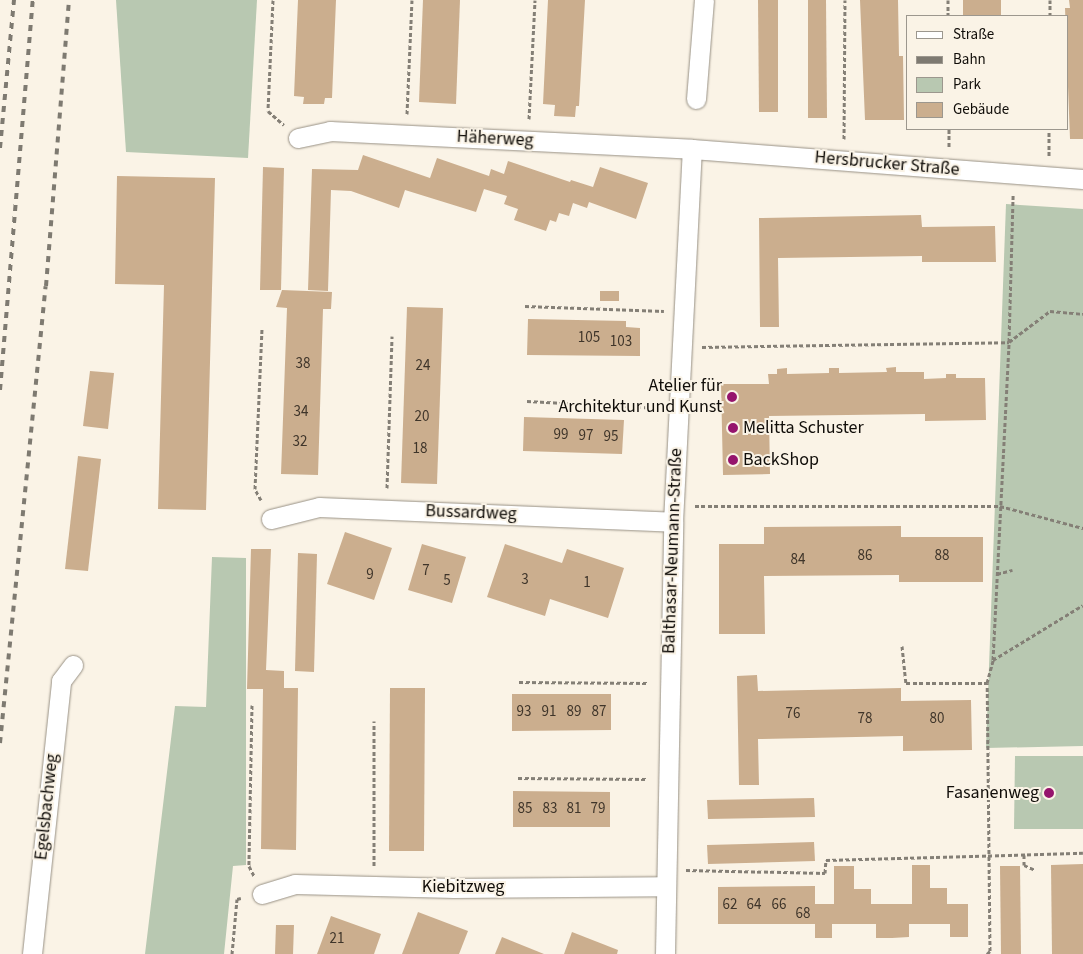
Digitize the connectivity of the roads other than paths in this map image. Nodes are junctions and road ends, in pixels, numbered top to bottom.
1 (704, 0) edge
2 (696, 100) dead end
3 (298, 138) road end
4 (692, 149) junction
5 (1083, 179) edge
6 (674, 514) junction
7 (271, 519) road end
8 (74, 665) dead end
9 (666, 878) junction
10 (262, 894) road end
11 (32, 954) edge
12 (665, 954) edge

1 - 2 street
3 - 4 street, Häherweg
4 - 5 street, Hersbrucker Straße
4 - 6 street, Balthasar-Neumann-Straße
6 - 7 street, Bussardweg
6 - 9 street, Balthasar-Neumann-Straße
8 - 11 street, Egelsbachweg
9 - 10 street, Kiebitzweg
9 - 12 street, Balthasar-Neumann-Straße

